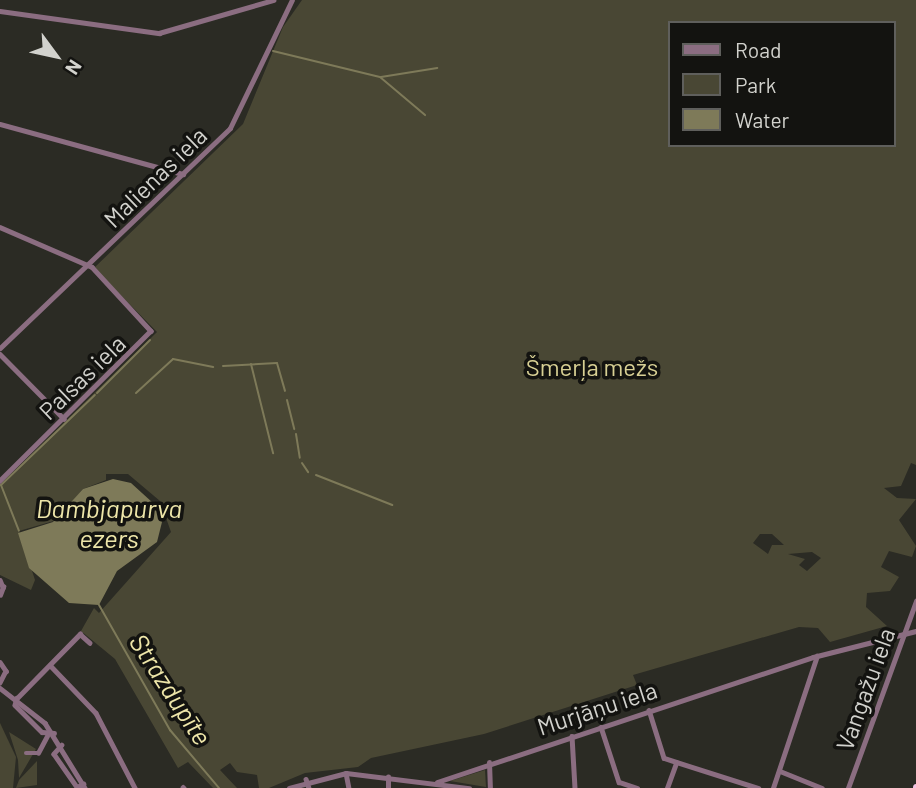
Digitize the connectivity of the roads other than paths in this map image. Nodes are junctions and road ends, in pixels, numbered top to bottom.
1 (273, 0) edge
2 (292, 0) edge
3 (0, 11) edge
4 (0, 124) edge
5 (183, 174) junction
6 (0, 227) edge
7 (87, 265) junction
8 (0, 348) edge
9 (0, 354) edge
10 (64, 419) junction
11 (0, 481) edge
12 (0, 580) edge
13 (1, 586) edge
14 (0, 595) edge
15 (916, 601) edge
16 (916, 631) edge
17 (905, 633) junction
18 (90, 643) dead end
19 (817, 656) junction
20 (0, 662) edge
21 (50, 665) junction
22 (0, 685) edge
23 (17, 698) junction
24 (649, 709) junction
25 (600, 725) junction
26 (54, 733) junction
27 (572, 735) junction
28 (47, 736) junction
29 (62, 745) junction
30 (26, 753) dead end
31 (489, 762) junction
32 (676, 763) junction
33 (779, 771) junction
34 (346, 773) junction
35 (388, 777) junction
36 (306, 779) junction
37 (434, 784) edge
38 (84, 786) edge
39 (135, 788) edge
40 (289, 788) edge
41 (309, 788) edge
42 (349, 788) edge
43 (388, 788) edge
44 (470, 788) edge
45 (490, 788) edge
46 (575, 788) edge
47 (637, 788) edge
48 (667, 788) edge
49 (758, 788) edge
50 (773, 788) edge
51 (822, 788) edge
52 (848, 788) edge

1 - 3 street
2 - 5 street, Malienas iela
4 - 5 street
5 - 7 street, Malienas iela
6 - 7 street
7 - 8 street, Malienas iela
7 - 10 street, Palsas iela
9 - 10 street
10 - 11 street, Palsas iela
12 - 13 street
13 - 14 street
15 - 17 street, Vangažu iela
16 - 17 street, Murjāņu iela
17 - 19 street, Murjāņu iela
17 - 52 street, Vangažu iela
18 - 21 street
19 - 24 street, Murjāņu iela
19 - 33 street
20 - 22 street
21 - 23 street
21 - 39 street
22 - 23 street
23 - 26 street
23 - 28 street
24 - 25 street, Murjāņu iela
24 - 32 street
25 - 27 street, Murjāņu iela
25 - 47 street
26 - 28 street
26 - 29 street
27 - 31 street, Murjāņu iela
27 - 46 street
28 - 30 street
29 - 38 street
29 - 38 street
31 - 37 street, Murjāņu iela
31 - 45 street
32 - 48 street
32 - 49 street
33 - 50 street
33 - 51 street
34 - 35 street, Murjāņu iela
34 - 36 street, Murjāņu iela
34 - 42 street
35 - 37 street, Murjāņu iela
35 - 43 street
36 - 40 street, Murjāņu iela
36 - 41 street
37 - 44 street

